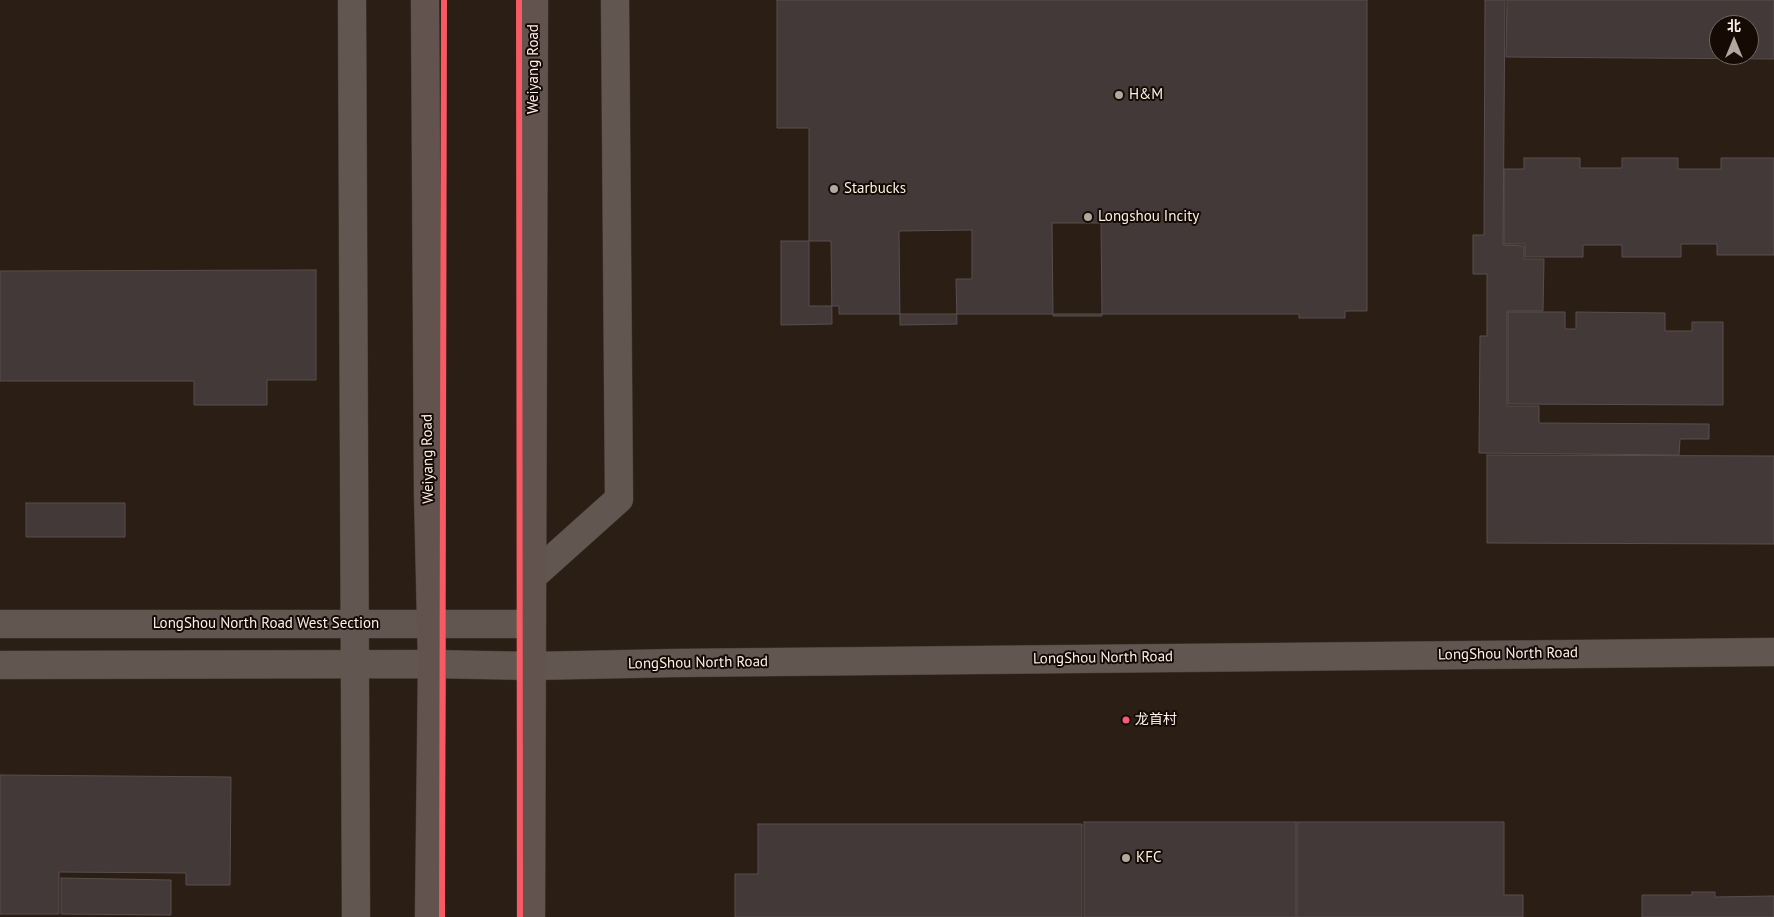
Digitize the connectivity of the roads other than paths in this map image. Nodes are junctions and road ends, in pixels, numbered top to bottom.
1 (352, 0) edge
2 (425, 0) edge
3 (534, 0) edge
4 (615, 0) edge
5 (532, 577) junction
6 (431, 623) junction
7 (0, 624) edge
8 (354, 624) junction
9 (531, 624) junction
10 (1774, 652) edge
11 (355, 664) junction
12 (432, 664) junction
13 (0, 665) edge
14 (532, 666) junction
15 (356, 917) edge
16 (430, 917) edge
17 (531, 917) edge

1 - 8 street
2 - 6 main road, Weiyang Road
3 - 5 main road, Weiyang Road
4 - 5 street
5 - 9 main road, Weiyang Road
6 - 8 street, LongShou North Road West Section
6 - 9 street, LongShou North Road West Section
6 - 12 main road, Weiyang Road
7 - 8 street, LongShou North Road West Section
8 - 11 street
9 - 14 main road, Weiyang Road
10 - 14 street, LongShou North Road
11 - 12 street
11 - 13 street
11 - 15 street
12 - 14 street, LongShou North Road
12 - 16 main road, Weiyang Road
14 - 17 main road, Weiyang Road

